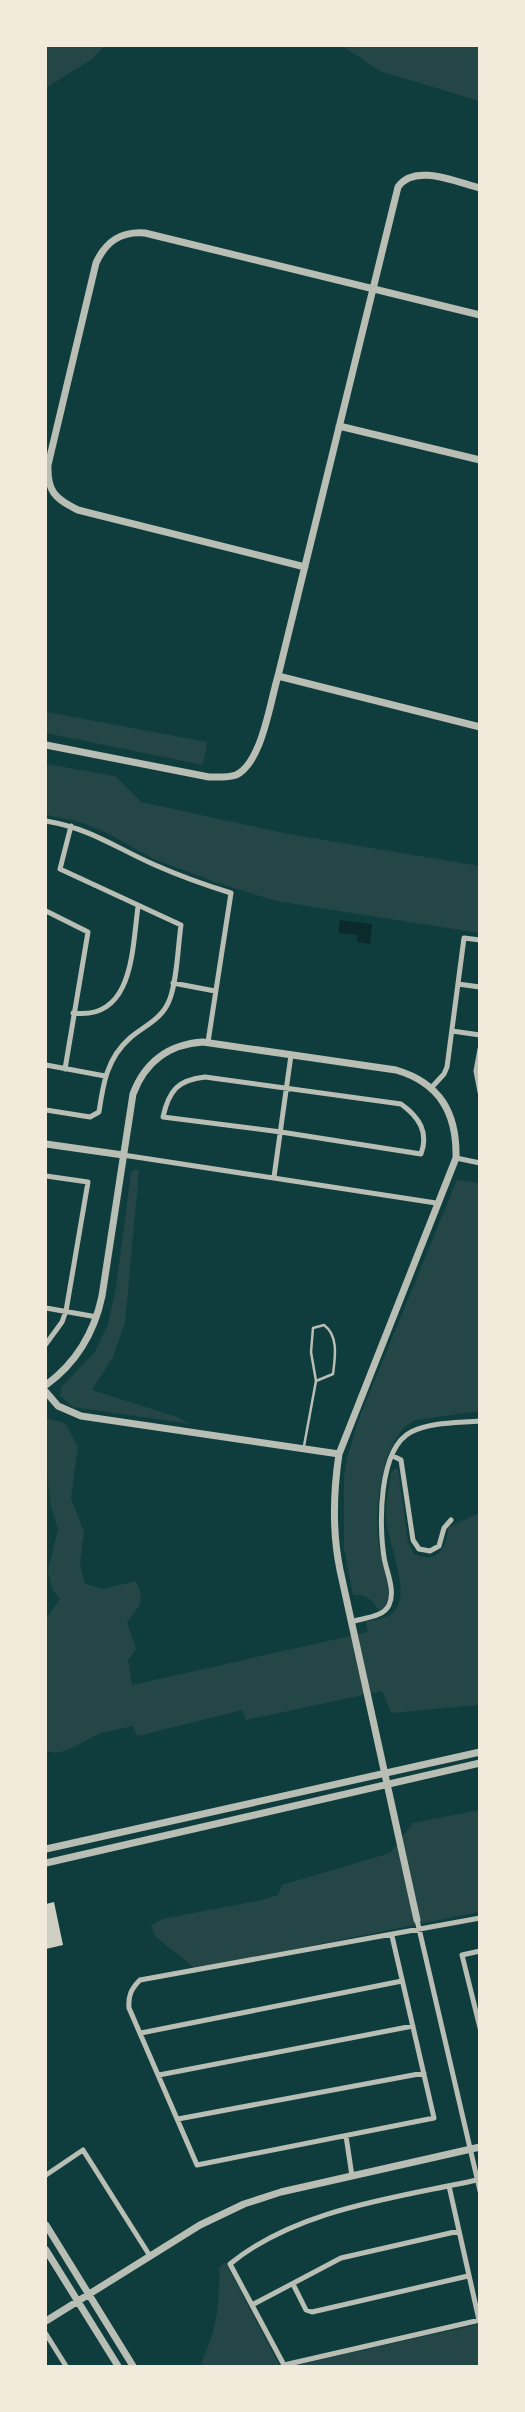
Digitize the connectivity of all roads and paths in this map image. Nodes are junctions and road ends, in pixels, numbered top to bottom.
1 (480, 188) edge
2 (373, 289) junction
3 (480, 315) edge
4 (339, 426) junction
5 (480, 460) edge
6 (304, 567) junction
7 (278, 676) junction
8 (480, 727) edge
9 (46, 745) edge
10 (46, 821) edge
11 (71, 826) junction
12 (138, 907) junction
13 (46, 911) edge
14 (480, 940) edge
15 (173, 983) junction
16 (458, 984) junction
17 (480, 987) edge
18 (215, 991) junction
19 (73, 1013) junction
20 (452, 1031) junction
21 (480, 1035) edge
22 (208, 1042) junction
23 (480, 1049) edge
24 (291, 1055) junction
25 (46, 1065) edge
26 (65, 1069) junction
27 (105, 1076) junction
28 (478, 1084) edge
29 (432, 1087) junction
30 (288, 1088) junction
31 (480, 1092) edge
32 (46, 1110) edge
33 (282, 1132) junction
34 (46, 1144) edge
35 (123, 1155) junction
36 (456, 1158) junction
37 (480, 1163) edge
38 (46, 1176) edge
39 (274, 1177) junction
40 (436, 1203) junction
41 (46, 1308) edge
42 (66, 1311) junction
43 (97, 1317) junction
44 (46, 1344) edge
45 (316, 1381) junction
46 (46, 1385) edge
47 (46, 1392) edge
48 (480, 1421) edge
49 (304, 1449) junction
50 (339, 1454) junction
51 (393, 1456) junction
52 (451, 1520) dead end
53 (351, 1622) junction
54 (480, 1752) edge
55 (480, 1763) edge
56 (46, 1849) edge
57 (46, 1863) edge
58 (480, 1918) edge
59 (417, 1920) joint
60 (419, 1929) junction
61 (392, 1936) junction
62 (480, 1951) edge
63 (402, 1981) junction
64 (477, 2004) edge
65 (413, 2026) junction
66 (480, 2028) edge
67 (141, 2033) junction
68 (424, 2073) junction
69 (159, 2075) junction
70 (178, 2119) junction
71 (346, 2136) junction
72 (480, 2147) edge
73 (470, 2149) junction
74 (46, 2175) edge
75 (352, 2176) junction
76 (477, 2180) junction
77 (449, 2186) junction
78 (480, 2190) edge
79 (46, 2225) edge
80 (459, 2231) junction
81 (46, 2250) edge
82 (150, 2256) junction
83 (468, 2276) junction
84 (293, 2284) junction
85 (89, 2295) junction
86 (76, 2303) junction
87 (252, 2305) junction
88 (479, 2320) edge
89 (46, 2321) edge
90 (46, 2334) edge
91 (66, 2367) edge
92 (118, 2367) edge
93 (133, 2367) edge

1 - 2 street
2 - 3 street
2 - 4 street
2 - 6 street
4 - 5 street
4 - 6 street
6 - 7 street
7 - 8 street
7 - 9 street
10 - 11 street
11 - 12 street
11 - 18 street
12 - 15 street
12 - 19 street
13 - 19 street
14 - 16 street
15 - 18 street
15 - 27 street
16 - 17 street
16 - 20 street
18 - 22 street
19 - 26 street
20 - 21 street
20 - 29 street
22 - 24 street
22 - 35 street
23 - 28 street
24 - 29 street
24 - 30 street
25 - 26 street
26 - 27 street
27 - 32 street
28 - 31 street
29 - 36 street
30 - 33 street
30 - 33 street
30 - 33 street
33 - 39 street
34 - 35 street
35 - 39 street
35 - 43 street
36 - 37 street
36 - 40 street
38 - 42 street
39 - 40 street
40 - 50 street
41 - 42 street
42 - 43 street
42 - 44 street
43 - 46 street
45 - 45 lane
45 - 49 lane
47 - 49 street
48 - 51 street
49 - 50 street
50 - 53 street
51 - 52 street
51 - 53 street
53 - 59 street
54 - 56 street
55 - 57 street
58 - 60 street
59 - 60 street
60 - 61 street
60 - 73 street
61 - 63 street
61 - 67 street
62 - 64 street
63 - 65 street
63 - 67 street
64 - 66 street
65 - 68 street
65 - 69 street
67 - 69 street
68 - 70 street
68 - 71 street
69 - 70 street
70 - 71 street
71 - 75 street
72 - 73 street
73 - 75 street
73 - 76 street
74 - 82 street
75 - 82 street
76 - 77 street
76 - 78 street
77 - 80 street
77 - 87 street
79 - 85 street
80 - 83 street
80 - 84 street
81 - 86 street
82 - 85 street
83 - 84 street
83 - 88 street
84 - 87 street
85 - 86 street
85 - 93 street
86 - 89 street
86 - 92 street
87 - 88 street
90 - 91 street

